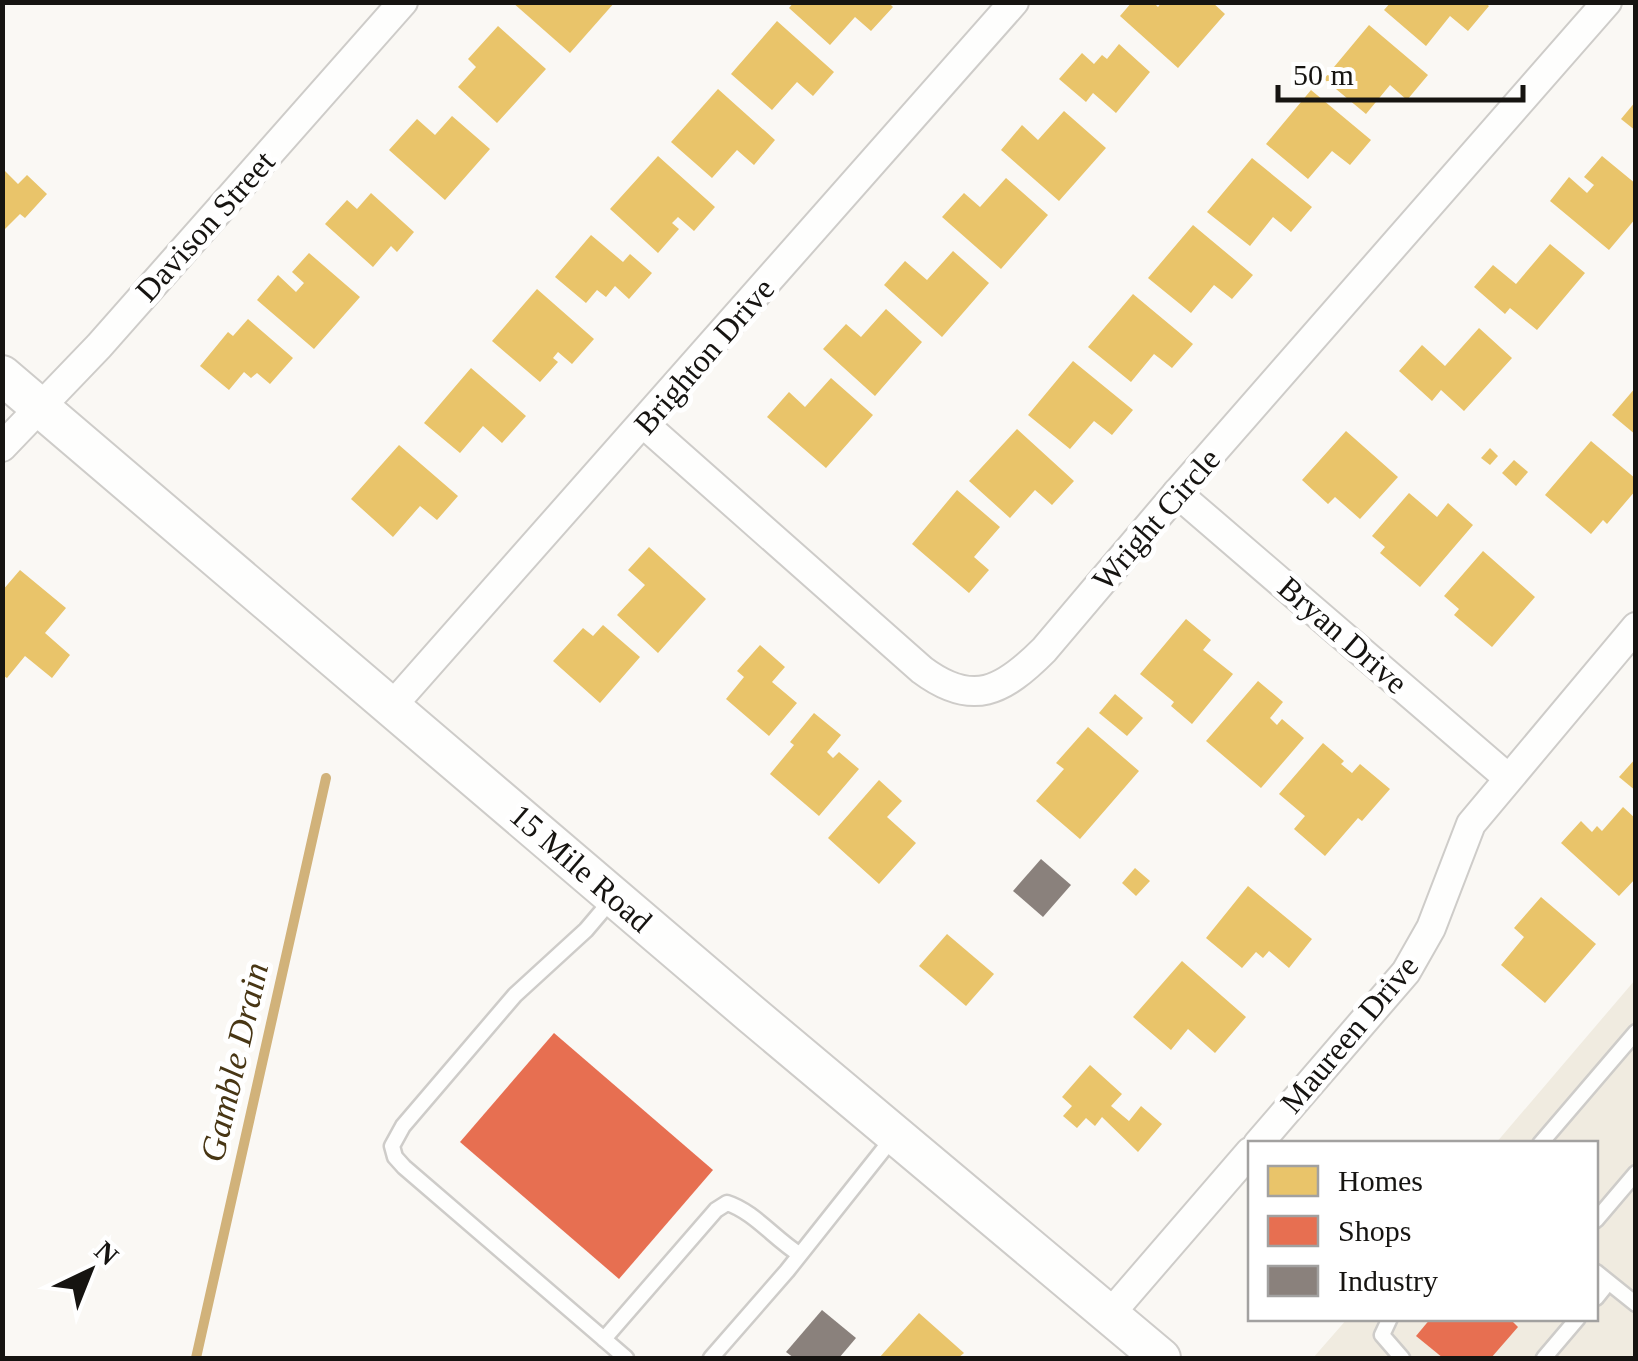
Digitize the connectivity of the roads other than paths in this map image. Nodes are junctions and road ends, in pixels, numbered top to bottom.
1 (403, 2) edge
2 (1014, 2) edge
3 (1607, 2) edge
4 (2, 375) edge
5 (40, 407) junction
6 (644, 424) junction
7 (2, 446) edge
8 (1177, 493) junction
9 (1636, 628) edge
10 (392, 706) junction
11 (1508, 778) junction
12 (614, 897) junction
13 (1636, 1032) edge
14 (895, 1135) junction
15 (1261, 1141) edge
16 (1543, 1141) edge
17 (1248, 1154) edge
18 (1636, 1173) edge
19 (1598, 1218) edge
20 (799, 1254) junction
21 (1598, 1274) edge
22 (1608, 1283) junction
23 (1598, 1296) edge
24 (1636, 1304) edge
25 (1110, 1314) junction
26 (1389, 1321) edge
27 (1575, 1321) edge
28 (604, 1339) junction
29 (626, 1358) edge
30 (711, 1358) edge
31 (1161, 1358) edge
32 (1402, 1358) edge
33 (1544, 1358) edge

1 - 5 street, Davison Street
2 - 6 street, Brighton Drive
3 - 8 street, Wright Circle
4 - 5 main road, 15 Mile Road
5 - 7 street, Davison Street
5 - 10 main road, 15 Mile Road
6 - 8 street, Wright Circle
6 - 10 street, Brighton Drive
8 - 11 street, Bryan Drive
9 - 11 street, Maureen Drive
10 - 12 main road, 15 Mile Road
11 - 15 street, Maureen Drive
12 - 14 main road, 15 Mile Road
12 - 28 lane
13 - 16 lane
14 - 20 lane
14 - 25 main road, 15 Mile Road
17 - 25 street
18 - 19 lane
20 - 28 lane
20 - 30 lane
21 - 22 lane
22 - 23 lane
22 - 24 lane
25 - 31 main road, 15 Mile Road
26 - 32 lane
27 - 33 lane
28 - 29 lane

